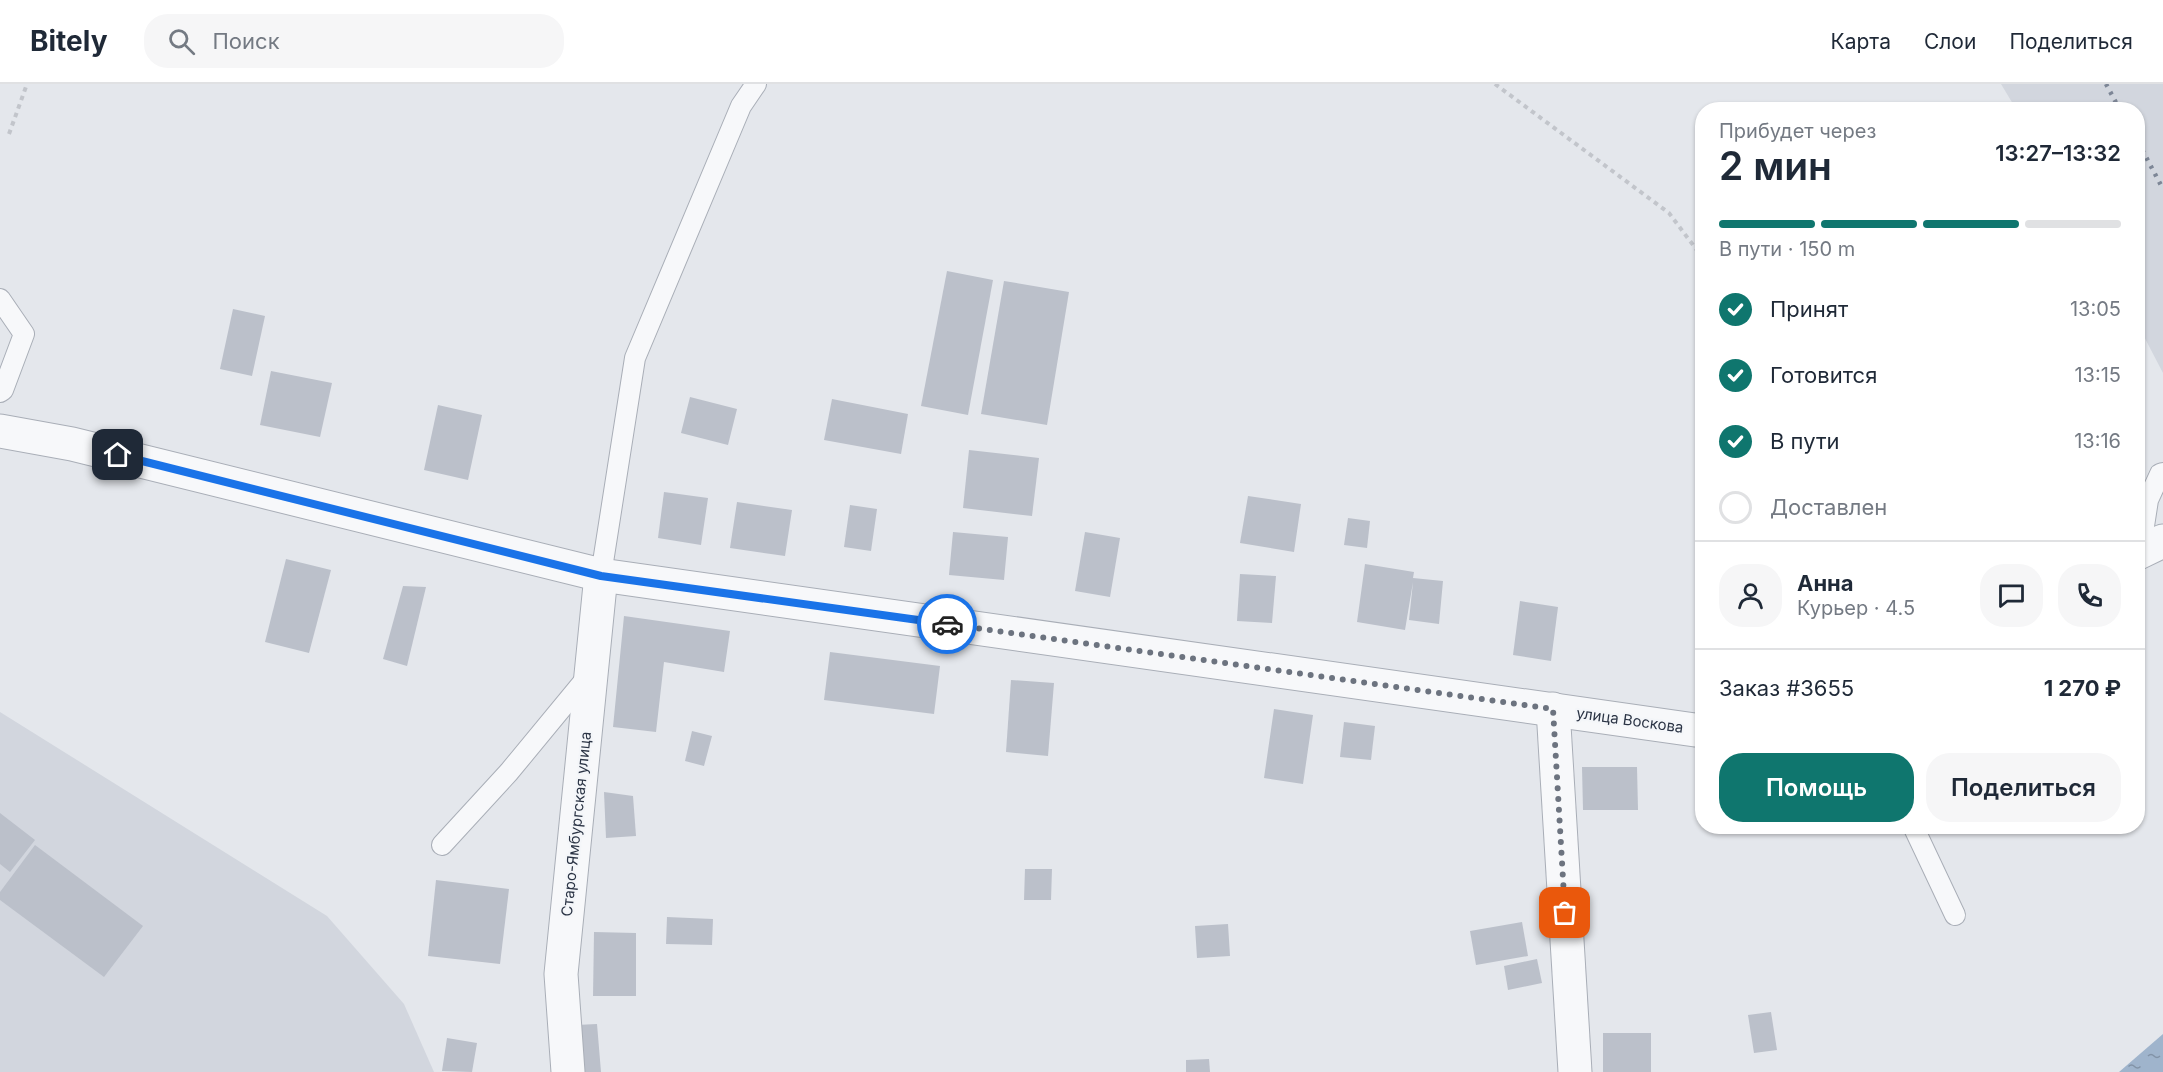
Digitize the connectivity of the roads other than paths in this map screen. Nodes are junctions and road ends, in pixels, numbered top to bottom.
1 (756, 84) edge
2 (0, 299) edge
3 (0, 392) edge
4 (0, 430) edge
5 (2163, 473) edge
6 (2147, 549) edge
7 (601, 576) junction
8 (591, 673) junction
9 (1553, 709) junction
10 (1695, 730) edge
11 (1917, 834) edge
12 (442, 845) dead end
13 (1955, 915) dead end
14 (568, 1072) edge
15 (1575, 1072) edge

1 - 7 lane
2 - 3 lane
4 - 7 street, улица Воскова
5 - 6 lane
7 - 8 street, Старо-Ямбургская улица
7 - 9 street, улица Воскова
8 - 12 lane
8 - 14 street, Старо-Ямбургская улица
9 - 10 street, улица Воскова
9 - 15 street
11 - 13 lane

